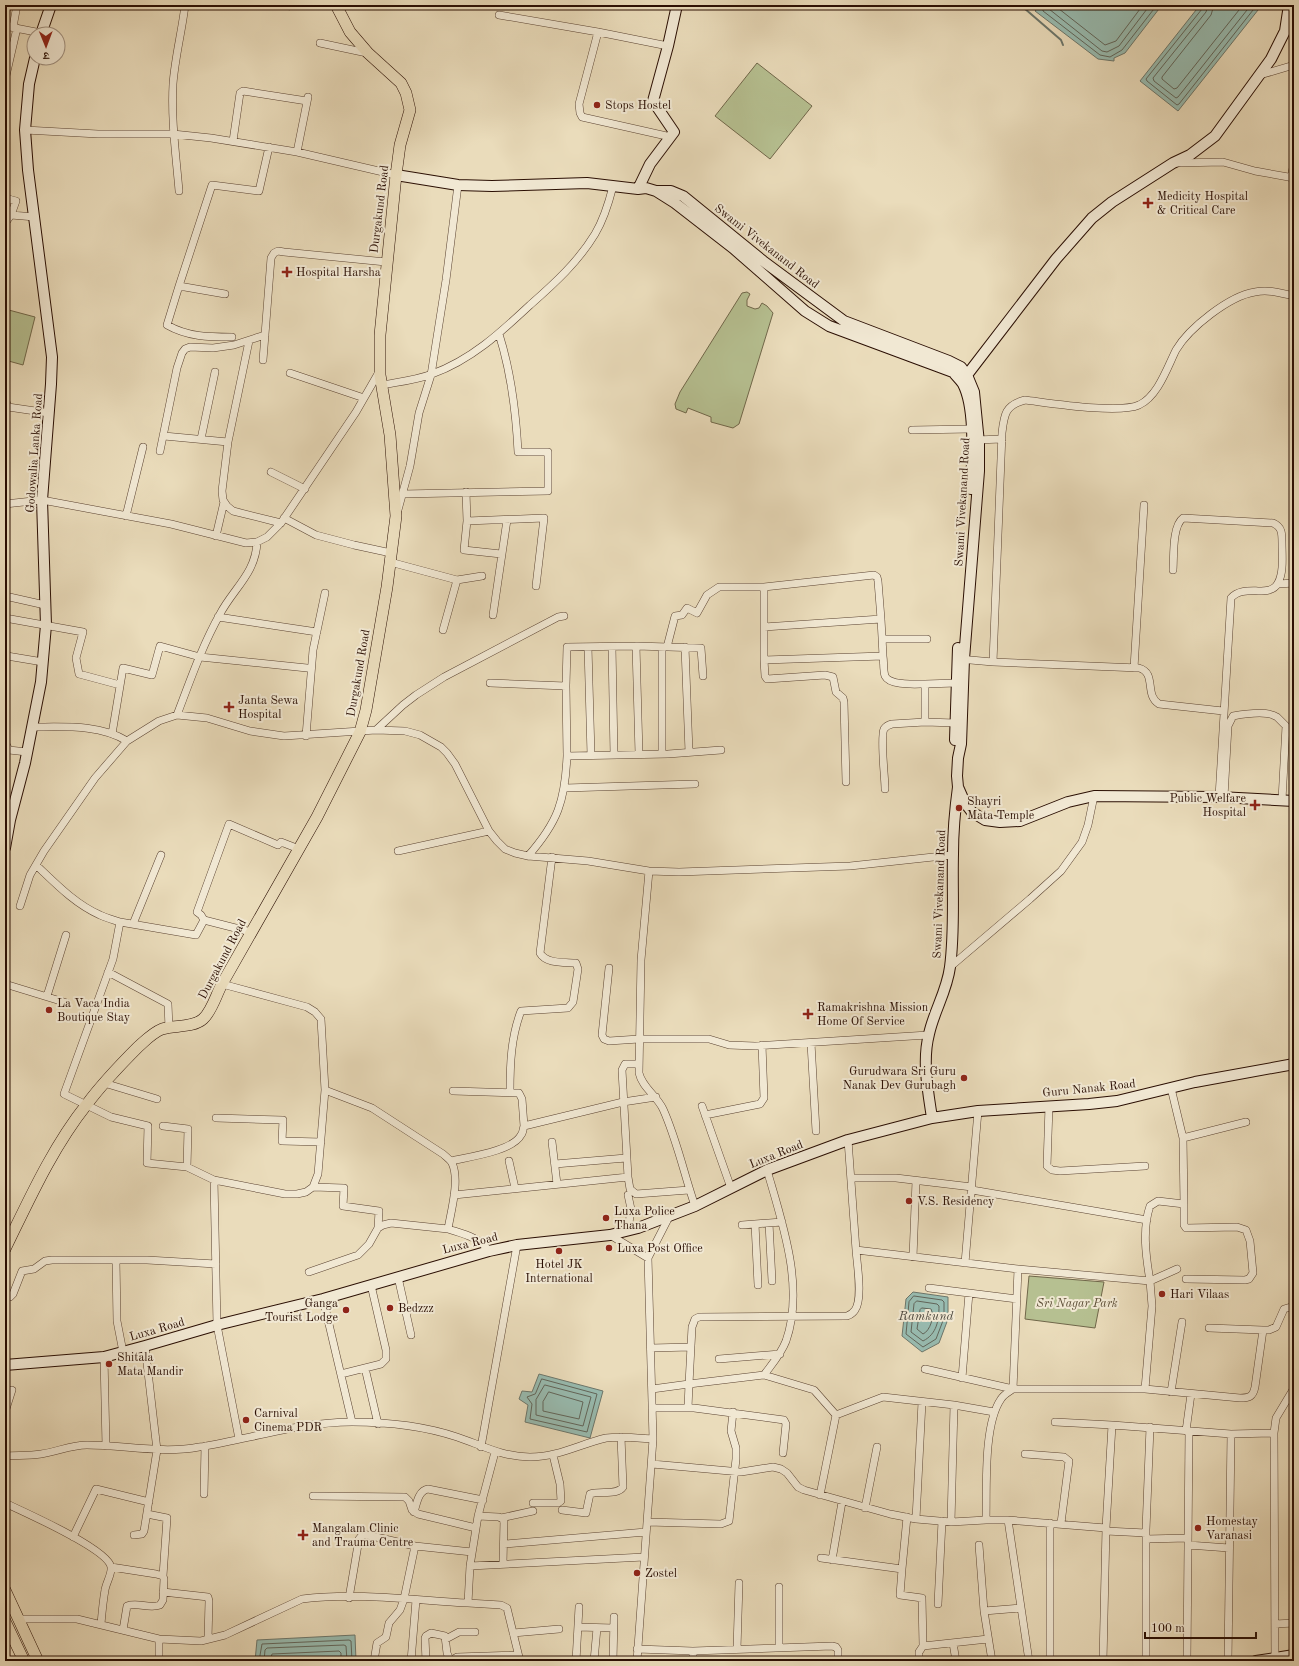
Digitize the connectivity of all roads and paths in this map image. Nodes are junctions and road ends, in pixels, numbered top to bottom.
1 (18, 5) edge
2 (51, 5) edge
3 (184, 5) edge
4 (336, 5) edge
5 (1289, 5) edge
6 (674, 6) edge
7 (499, 15) dead end
8 (5, 26) edge
9 (44, 26) edge
10 (15, 28) junction
11 (26, 31) edge
12 (598, 32) junction
13 (320, 43) dead end
14 (668, 46) junction
15 (368, 53) junction
16 (1294, 65) edge
17 (33, 66) edge
18 (1259, 75) junction
19 (5, 80) edge
20 (25, 130) junction
21 (173, 134) junction
22 (671, 138) junction
23 (233, 141) junction
24 (269, 147) junction
25 (297, 152) junction
26 (1173, 163) junction
27 (1294, 163) edge
28 (396, 175) junction
29 (1293, 178) edge
30 (458, 185) junction
31 (613, 186) junction
32 (638, 190) junction
33 (179, 191) dead end
34 (656, 191) junction
35 (5, 198) edge
36 (35, 217) junction
37 (7, 221) edge
38 (386, 262) junction
39 (179, 286) junction
40 (225, 294) dead end
41 (1294, 296) edge
42 (499, 334) junction
43 (265, 335) junction
44 (232, 337) dead end
45 (249, 340) junction
46 (263, 360) dead end
47 (380, 370) junction
48 (215, 372) dead end
49 (290, 373) dead end
50 (431, 375) junction
51 (967, 375) junction
52 (382, 385) junction
53 (364, 398) junction
54 (5, 400) edge
55 (49, 414) junction
56 (971, 429) junction
57 (912, 430) dead end
58 (164, 436) junction
59 (201, 439) junction
60 (1002, 439) junction
61 (976, 440) junction
62 (228, 442) junction
63 (143, 447) dead end
64 (160, 451) dead end
65 (271, 472) dead end
66 (305, 489) junction
67 (466, 492) junction
68 (403, 494) junction
69 (42, 500) junction
70 (224, 502) junction
71 (5, 504) edge
72 (1144, 505) dead end
73 (126, 516) junction
74 (396, 516) junction
75 (283, 520) junction
76 (507, 520) junction
77 (467, 521) junction
78 (216, 536) junction
79 (257, 542) junction
80 (502, 554) junction
81 (391, 558) junction
82 (1173, 570) dead end
83 (482, 576) dead end
84 (457, 580) junction
85 (1294, 583) edge
86 (1278, 584) junction
87 (536, 586) dead end
88 (764, 587) junction
89 (325, 593) dead end
90 (5, 596) edge
91 (45, 605) junction
92 (493, 615) dead end
93 (564, 616) dead end
94 (218, 617) junction
95 (5, 618) edge
96 (881, 619) junction
97 (46, 624) junction
98 (764, 627) junction
99 (443, 630) dead end
100 (317, 632) junction
101 (882, 639) junction
102 (927, 639) dead end
103 (636, 646) junction
104 (612, 647) junction
105 (664, 647) junction
106 (685, 647) junction
107 (588, 648) junction
108 (883, 656) junction
109 (200, 657) junction
110 (960, 659) junction
111 (764, 660) junction
112 (43, 662) junction
113 (993, 662) junction
114 (5, 663) edge
115 (306, 668) dead end
116 (1134, 668) junction
117 (703, 676) dead end
118 (956, 682) junction
119 (490, 683) dead end
120 (925, 684) junction
121 (120, 685) junction
122 (566, 686) junction
123 (1223, 711) junction
124 (177, 715) junction
125 (925, 722) junction
126 (955, 723) junction
127 (32, 727) junction
128 (376, 730) junction
129 (360, 732) junction
130 (112, 734) junction
131 (306, 736) junction
132 (127, 741) junction
133 (5, 742) edge
134 (721, 750) dead end
135 (27, 752) junction
136 (689, 752) junction
137 (639, 754) junction
138 (662, 754) junction
139 (591, 755) junction
140 (614, 755) junction
141 (568, 756) junction
142 (958, 758) junction
143 (846, 782) dead end
144 (694, 784) dead end
145 (958, 787) junction
146 (565, 788) junction
147 (885, 789) dead end
148 (1094, 796) junction
149 (1222, 797) junction
150 (1282, 800) junction
151 (1294, 801) edge
152 (489, 831) junction
153 (5, 848) edge
154 (299, 849) junction
155 (398, 851) dead end
156 (952, 855) junction
157 (161, 856) dead end
158 (528, 856) junction
159 (552, 857) junction
160 (36, 865) junction
161 (649, 871) junction
162 (20, 906) dead end
163 (204, 920) junction
164 (120, 922) junction
165 (133, 924) junction
166 (251, 932) junction
167 (66, 935) dead end
168 (950, 967) junction
169 (609, 968) dead end
170 (108, 972) junction
171 (5, 984) edge
172 (222, 984) junction
173 (47, 996) junction
174 (67, 1003) dead end
175 (169, 1028) junction
176 (928, 1035) junction
177 (639, 1038) junction
178 (811, 1043) junction
179 (762, 1045) junction
180 (638, 1064) junction
181 (1294, 1064) edge
182 (104, 1083) junction
183 (1171, 1088) junction
184 (325, 1090) junction
185 (453, 1091) dead end
186 (510, 1092) junction
187 (656, 1096) junction
188 (157, 1099) dead end
189 (623, 1102) junction
190 (86, 1104) junction
191 (702, 1106) dead end
192 (1049, 1106) junction
193 (978, 1110) junction
194 (705, 1115) junction
195 (216, 1118) dead end
196 (932, 1118) junction
197 (1246, 1122) dead end
198 (163, 1126) dead end
199 (524, 1126) junction
200 (816, 1131) dead end
201 (1183, 1138) junction
202 (848, 1140) junction
203 (321, 1142) junction
204 (552, 1142) dead end
205 (626, 1158) junction
206 (451, 1161) junction
207 (509, 1161) dead end
208 (555, 1164) junction
209 (1145, 1166) dead end
210 (187, 1167) junction
211 (766, 1170) junction
212 (628, 1177) junction
213 (851, 1178) junction
214 (214, 1180) junction
215 (916, 1181) junction
216 (557, 1184) junction
217 (313, 1187) junction
218 (515, 1188) junction
219 (731, 1188) junction
220 (972, 1189) junction
221 (689, 1190) junction
222 (454, 1195) junction
223 (628, 1195) dead end
224 (1184, 1204) junction
225 (695, 1206) junction
226 (670, 1217) junction
227 (1147, 1220) junction
228 (782, 1222) junction
229 (769, 1223) junction
230 (755, 1224) junction
231 (742, 1225) dead end
232 (378, 1228) junction
233 (448, 1229) junction
234 (628, 1230) junction
235 (610, 1235) junction
236 (6, 1245) edge
237 (517, 1248) junction
238 (856, 1250) junction
239 (489, 1251) junction
240 (912, 1256) junction
241 (648, 1258) junction
242 (116, 1260) junction
243 (965, 1263) junction
244 (216, 1264) junction
245 (1018, 1268) junction
246 (1177, 1269) dead end
247 (310, 1272) dead end
248 (398, 1279) junction
249 (1186, 1279) dead end
250 (772, 1281) dead end
251 (1150, 1281) junction
252 (758, 1285) dead end
253 (371, 1287) junction
254 (929, 1288) dead end
255 (969, 1293) junction
256 (5, 1297) edge
257 (1017, 1299) junction
258 (324, 1304) junction
259 (1294, 1306) edge
260 (792, 1316) junction
261 (1182, 1322) dead end
262 (217, 1328) junction
263 (1209, 1328) dead end
264 (1263, 1330) junction
265 (411, 1335) dead end
266 (691, 1347) junction
267 (651, 1348) junction
268 (146, 1349) junction
269 (123, 1352) junction
270 (780, 1354) junction
271 (719, 1359) dead end
272 (104, 1360) junction
273 (5, 1365) edge
274 (365, 1368) junction
275 (925, 1369) dead end
276 (5, 1370) edge
277 (341, 1374) junction
278 (764, 1375) junction
279 (962, 1378) junction
280 (689, 1384) junction
281 (652, 1389) junction
282 (1013, 1389) junction
283 (1145, 1389) junction
284 (12, 1390) dead end
285 (1171, 1392) junction
286 (1293, 1393) edge
287 (1191, 1394) junction
288 (922, 1402) junction
289 (954, 1405) junction
290 (652, 1408) junction
291 (688, 1408) junction
292 (5, 1412) edge
293 (733, 1412) junction
294 (994, 1412) junction
295 (836, 1415) junction
296 (352, 1422) junction
297 (1055, 1422) dead end
298 (378, 1424) junction
299 (1112, 1425) junction
300 (1150, 1427) junction
301 (1187, 1431) junction
302 (1274, 1433) junction
303 (1231, 1434) junction
304 (239, 1438) junction
305 (621, 1438) junction
306 (653, 1439) junction
307 (106, 1446) junction
308 (205, 1446) junction
309 (481, 1447) junction
310 (877, 1447) dead end
311 (157, 1450) junction
312 (495, 1452) junction
313 (783, 1453) dead end
314 (1025, 1454) dead end
315 (554, 1455) junction
316 (5, 1456) edge
317 (652, 1464) junction
318 (735, 1472) junction
319 (204, 1494) dead end
320 (820, 1495) junction
321 (313, 1496) dead end
322 (483, 1500) junction
323 (149, 1502) junction
324 (842, 1502) junction
325 (5, 1503) edge
326 (533, 1503) dead end
327 (865, 1508) junction
328 (562, 1510) dead end
329 (534, 1511) dead end
330 (414, 1512) junction
331 (147, 1514) junction
332 (478, 1516) junction
333 (907, 1517) junction
334 (501, 1518) junction
335 (916, 1519) junction
336 (986, 1520) junction
337 (1008, 1520) junction
338 (647, 1522) junction
339 (942, 1522) junction
340 (951, 1522) junction
341 (1050, 1522) junction
342 (1061, 1524) junction
343 (476, 1528) junction
344 (1106, 1529) junction
345 (646, 1532) junction
346 (134, 1535) dead end
347 (1146, 1536) junction
348 (73, 1537) junction
349 (1188, 1542) junction
350 (504, 1544) junction
351 (979, 1545) dead end
352 (415, 1546) junction
353 (1229, 1548) junction
354 (472, 1552) junction
355 (644, 1558) junction
356 (821, 1558) dead end
357 (832, 1560) junction
358 (504, 1564) junction
359 (470, 1566) junction
360 (111, 1567) junction
361 (902, 1569) junction
362 (163, 1576) junction
363 (739, 1584) dead end
364 (779, 1587) dead end
365 (5, 1590) edge
366 (163, 1592) junction
367 (349, 1598) junction
368 (404, 1599) junction
369 (416, 1600) junction
370 (468, 1603) junction
371 (938, 1604) dead end
372 (579, 1607) dead end
373 (1020, 1608) junction
374 (984, 1611) junction
375 (614, 1617) dead end
376 (17, 1618) junction
377 (5, 1621) edge
378 (1294, 1623) edge
379 (101, 1624) junction
380 (1274, 1624) junction
381 (578, 1627) junction
382 (597, 1628) junction
383 (613, 1628) junction
384 (559, 1629) dead end
385 (124, 1630) junction
386 (475, 1632) dead end
387 (513, 1633) junction
388 (9, 1636) edge
389 (27, 1637) junction
390 (446, 1638) junction
391 (159, 1639) junction
392 (988, 1639) junction
393 (208, 1640) junction
394 (953, 1643) junction
395 (922, 1646) junction
396 (779, 1647) junction
397 (737, 1648) junction
398 (637, 1649) junction
399 (693, 1651) junction
400 (1294, 1655) edge
401 (519, 1658) edge
402 (1275, 1659) junction
403 (450, 1660) edge
404 (24, 1661) edge
405 (38, 1661) edge
406 (159, 1661) edge
407 (374, 1661) edge
408 (411, 1661) edge
409 (426, 1661) edge
410 (576, 1661) edge
411 (594, 1661) edge
412 (613, 1661) edge
413 (637, 1661) edge
414 (693, 1661) edge
415 (838, 1661) edge
416 (919, 1661) edge
417 (956, 1661) edge
418 (992, 1661) edge
419 (1029, 1661) edge
420 (1050, 1661) edge
421 (1103, 1661) edge
422 (1146, 1661) edge
423 (1187, 1661) edge
424 (1228, 1661) edge
425 (1256, 1661) edge

1 - 10 street
2 - 9 street
3 - 21 street
4 - 15 main road, Durgakund Road
5 - 18 street
6 - 14 street
7 - 12 street
8 - 10 street
10 - 11 street
10 - 19 street
12 - 14 street
12 - 22 street
13 - 15 street
14 - 22 street
15 - 28 main road, Durgakund Road
16 - 18 street
17 - 20 street, Godowalia Lanka Road
18 - 26 street
20 - 21 street
20 - 36 street, Godowalia Lanka Road
21 - 23 street
21 - 33 street
22 - 32 street
23 - 24 street
23 - 25 street
24 - 25 street
24 - 39 street
25 - 28 street
26 - 29 street
26 - 51 street
27 - 29 street
28 - 30 street, Swami Vivekanand Road
28 - 38 main road, Durgakund Road
30 - 31 street, Swami Vivekanand Road
30 - 50 street
31 - 32 street, Swami Vivekanand Road
31 - 42 street
32 - 34 street, Swami Vivekanand Road
34 - 51 street, Swami Vivekanand Road
34 - 56 street, Swami Vivekanand Road
35 - 37 street
36 - 37 street
36 - 55 street, Godowalia Lanka Road
38 - 43 street
38 - 47 main road, Durgakund Road
39 - 40 street
39 - 44 street
41 - 60 street
42 - 50 street
42 - 67 street
43 - 45 street
43 - 46 street
45 - 58 street
45 - 62 street
47 - 52 main road, Durgakund Road
47 - 53 street
48 - 59 street
49 - 53 street
50 - 52 street
50 - 68 street
51 - 61 street, Swami Vivekanand Road
52 - 74 main road, Durgakund Road
53 - 66 street
54 - 55 street
55 - 69 street, Godowalia Lanka Road
56 - 57 street
56 - 61 street, Swami Vivekanand Road
58 - 59 street
58 - 64 street
59 - 62 street
60 - 61 street
60 - 113 street
61 - 110 street, Swami Vivekanand Road
62 - 70 street
63 - 73 street
65 - 66 street
66 - 75 street
67 - 68 street
67 - 77 street
68 - 74 street
69 - 71 street
69 - 73 street
69 - 91 street, Godowalia Lanka Road
70 - 75 street
70 - 78 street
72 - 116 street
73 - 78 street
74 - 81 main road, Durgakund Road
75 - 79 street
75 - 81 street
76 - 77 street
76 - 80 street
76 - 87 street
77 - 80 street
78 - 79 street
79 - 94 street
80 - 92 street
81 - 84 street
81 - 129 main road, Durgakund Road
82 - 86 street
83 - 84 street
84 - 99 street
85 - 86 street
86 - 123 street
88 - 96 street
88 - 98 street
88 - 105 street
89 - 100 street
90 - 91 street
91 - 97 street, Godowalia Lanka Road
93 - 128 street
94 - 100 street
94 - 109 street
95 - 97 street
96 - 98 street
96 - 101 street
97 - 112 street, Godowalia Lanka Road
97 - 121 street
98 - 111 street
100 - 131 street
101 - 102 street
101 - 108 street
103 - 104 street
103 - 105 street
103 - 137 street
104 - 107 street
104 - 140 street
105 - 106 street
105 - 138 street
106 - 117 street
106 - 136 street
107 - 122 street
107 - 139 street
108 - 111 street
108 - 120 street
109 - 115 street
109 - 121 street
109 - 124 street
110 - 113 street
110 - 118 street, Swami Vivekanand Road
110 - 142 street, Swami Vivekanand Road
111 - 143 street
112 - 114 street
112 - 127 street, Godowalia Lanka Road
113 - 116 street
116 - 123 street
118 - 120 street
118 - 126 street, Swami Vivekanand Road
119 - 122 street
120 - 125 street
121 - 130 street
122 - 141 street
123 - 149 street
124 - 131 street
124 - 132 street
125 - 126 street
125 - 147 street
126 - 142 street, Swami Vivekanand Road
127 - 130 street
127 - 135 street, Godowalia Lanka Road
128 - 129 street
128 - 152 street
129 - 131 street
129 - 154 main road, Durgakund Road
130 - 132 street
132 - 160 street
133 - 135 street
134 - 136 street
135 - 153 street, Godowalia Lanka Road
136 - 138 street
137 - 138 street
137 - 140 street
139 - 140 street
139 - 141 street
141 - 146 street
142 - 145 street, Swami Vivekanand Road
144 - 146 street
145 - 148 street
145 - 156 street, Swami Vivekanand Road
146 - 158 street
148 - 149 street
148 - 168 street
149 - 150 street
149 - 150 street
150 - 151 street
152 - 155 street
152 - 158 street
154 - 163 street
154 - 166 main road, Durgakund Road
156 - 161 street
156 - 168 street, Swami Vivekanand Road
157 - 165 street
158 - 159 street
159 - 161 street
159 - 186 street
160 - 162 street
160 - 164 street
161 - 177 street
163 - 165 street
163 - 166 street
164 - 165 street
164 - 170 street
166 - 172 main road, Durgakund Road
167 - 173 street
168 - 176 street, Swami Vivekanand Road
169 - 177 street
170 - 175 street
170 - 190 street
171 - 173 street
172 - 175 main road, Durgakund Road
172 - 184 street
173 - 174 street
175 - 182 main road, Durgakund Road
176 - 178 street
176 - 196 street, Swami Vivekanand Road
177 - 179 street
177 - 180 street
178 - 179 street
178 - 200 street
179 - 194 street
180 - 187 street
180 - 189 street
181 - 183 street, Guru Nanak Road
182 - 188 street
182 - 190 main road, Durgakund Road
183 - 192 street, Guru Nanak Road
183 - 201 street
184 - 203 street
184 - 206 street
185 - 186 street
186 - 199 street
187 - 189 street
187 - 221 street
189 - 199 street
189 - 205 street
190 - 210 street
190 - 236 main road, Durgakund Road
191 - 194 street
192 - 193 street, Guru Nanak Road
192 - 209 street
193 - 196 street, Guru Nanak Road
193 - 220 street
194 - 219 street
195 - 203 street
196 - 202 street, Luxa Road
197 - 201 street
198 - 210 street
199 - 206 street
201 - 224 street
202 - 211 street, Luxa Road
202 - 213 street
203 - 217 street
204 - 208 street
205 - 208 street
205 - 212 street
206 - 222 street
207 - 218 street
208 - 216 street
210 - 214 street
211 - 219 street, Luxa Road
211 - 228 street
212 - 216 street
212 - 221 street
213 - 215 street
213 - 238 street
214 - 217 street
214 - 244 street
215 - 220 street
215 - 240 street
216 - 218 street
217 - 232 street
218 - 222 street
219 - 225 street, Luxa Road
220 - 227 street
220 - 243 street
221 - 225 street
222 - 233 street
223 - 234 street
224 - 227 street
224 - 249 street
225 - 226 street, Luxa Road
226 - 234 street, Luxa Road
226 - 241 street
227 - 251 street
228 - 229 street
228 - 260 street
229 - 230 street
229 - 250 street
230 - 231 street
230 - 252 street
232 - 233 street
232 - 247 street
233 - 239 street
234 - 235 street, Luxa Road
235 - 237 street, Luxa Road
235 - 241 street
237 - 239 street, Luxa Road
237 - 248 street
237 - 309 street
238 - 240 street
238 - 260 street
239 - 248 street, Luxa Road
240 - 243 street
241 - 267 street
242 - 244 street
242 - 256 street
242 - 269 street
243 - 245 street
244 - 262 street
245 - 251 street
245 - 257 street
246 - 251 street
248 - 253 street, Luxa Road
248 - 265 street
251 - 283 street
253 - 258 street
253 - 262 street, Luxa Road
253 - 274 street
254 - 255 street
255 - 257 street
255 - 279 street
257 - 282 street
258 - 262 street
258 - 277 street
259 - 264 street
260 - 266 street
260 - 270 street
261 - 285 street
262 - 268 street, Luxa Road
262 - 304 street
263 - 264 street
264 - 287 street
266 - 267 street
266 - 280 street
267 - 281 street
268 - 269 street, Luxa Road
268 - 272 street
268 - 311 street
269 - 272 street, Luxa Road
270 - 271 street
270 - 278 street
272 - 273 street, Luxa Road
272 - 276 street
272 - 307 street
274 - 277 street
274 - 298 street
275 - 279 street
277 - 296 street
278 - 280 street
278 - 295 street
279 - 282 street
280 - 281 street
280 - 291 street
281 - 290 street
282 - 283 street
282 - 294 street
283 - 285 street
284 - 292 street
285 - 287 street
286 - 302 street
287 - 301 street
288 - 289 street
288 - 295 street
288 - 335 street
289 - 294 street
289 - 340 street
290 - 291 street
290 - 306 street
291 - 293 street
293 - 313 street
293 - 318 street
294 - 336 street
295 - 320 street
296 - 298 street
296 - 304 street
297 - 299 street
298 - 309 street
299 - 300 street
299 - 344 street
300 - 301 street
300 - 347 street
301 - 303 street
301 - 349 street
302 - 303 street
302 - 380 street
303 - 353 street
304 - 308 street
305 - 306 street
305 - 315 street
305 - 328 street
306 - 317 street
307 - 311 street
307 - 316 street
308 - 311 street
308 - 319 street
309 - 312 street
310 - 327 street
311 - 323 street
312 - 315 street
312 - 322 street
314 - 342 street
315 - 326 street
317 - 318 street
317 - 338 street
318 - 320 street
318 - 338 street
320 - 324 street
321 - 330 street
322 - 330 street
322 - 332 street
323 - 331 street
323 - 348 street
324 - 327 street
324 - 357 street
325 - 348 street
327 - 333 street
329 - 334 street
330 - 343 street
331 - 346 street
331 - 362 street
332 - 334 street
332 - 343 street
333 - 335 street
333 - 361 street
334 - 350 street
335 - 339 street
336 - 337 street
336 - 340 street
337 - 341 street
337 - 373 street
338 - 345 street
339 - 340 street
339 - 371 street
341 - 342 street
341 - 420 street
342 - 344 street
343 - 354 street
344 - 347 street
344 - 421 street
345 - 350 street
345 - 355 street
347 - 349 street
347 - 422 street
348 - 360 street
349 - 353 street
349 - 423 street
350 - 358 street
351 - 374 street
352 - 354 street
352 - 367 street
352 - 368 street
353 - 424 street
354 - 359 street
355 - 358 street
355 - 398 street
356 - 357 street
357 - 361 street
358 - 359 street
359 - 370 street
360 - 362 street
360 - 379 street
361 - 395 street
362 - 366 street
363 - 397 street
364 - 396 street
365 - 376 main road
366 - 385 street
366 - 393 street
367 - 368 street
367 - 393 street
368 - 369 street
368 - 407 street
369 - 370 street
369 - 408 street
370 - 387 street
372 - 381 street
373 - 374 street
373 - 419 street
374 - 392 street
375 - 383 street
376 - 379 street
376 - 389 main road
377 - 388 main road
378 - 380 street
379 - 385 street
380 - 402 street
381 - 382 street
381 - 410 street
382 - 383 street
382 - 411 street
383 - 412 street
384 - 387 street
385 - 391 street
386 - 390 street
387 - 401 street
388 - 389 street
388 - 404 main road
389 - 405 main road
390 - 403 street
390 - 409 street
391 - 393 street
391 - 406 street
392 - 394 street
392 - 418 street
394 - 395 street
394 - 417 street
395 - 416 street
396 - 397 street
396 - 415 street
397 - 399 street
398 - 399 street
398 - 413 street
399 - 414 street
400 - 402 street
401 - 403 street
402 - 425 street

